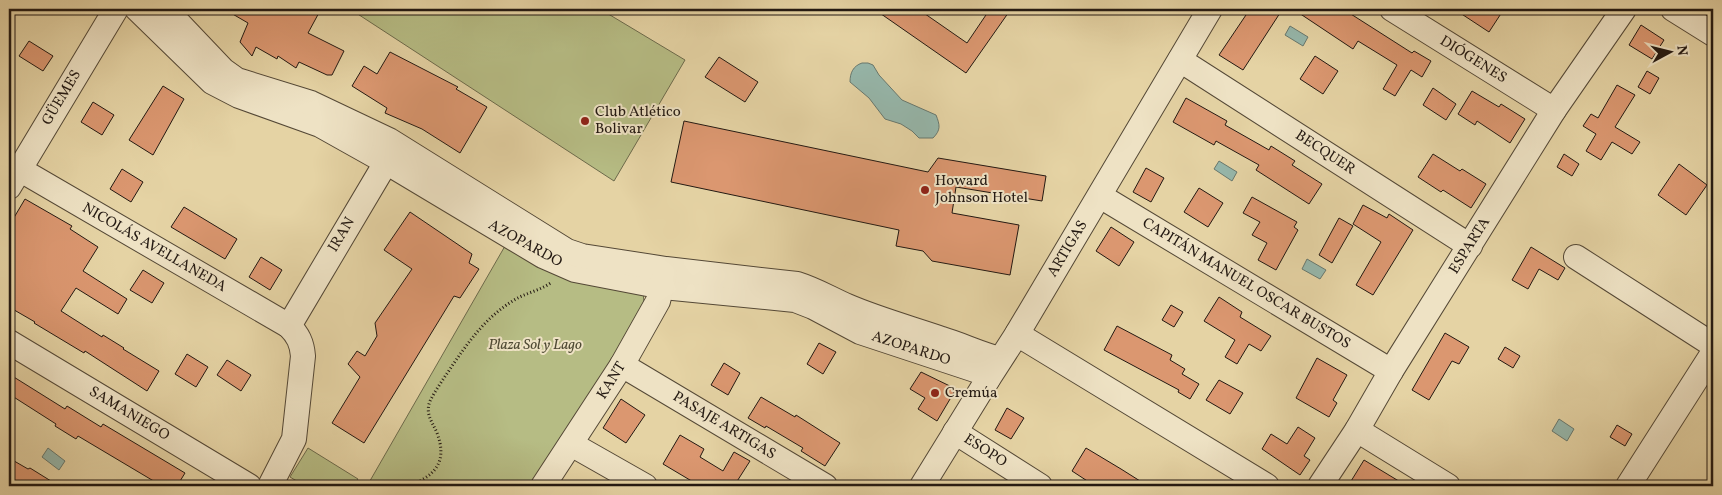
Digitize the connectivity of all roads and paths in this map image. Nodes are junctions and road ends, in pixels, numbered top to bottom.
1 (116, 9) edge
2 (137, 9) edge
3 (165, 9) edge
4 (1210, 9) edge
5 (1392, 9) edge
6 (1624, 9) edge
7 (1673, 9) edge
8 (1713, 34) edge
9 (1180, 60) junction
10 (1554, 110) junction
11 (391, 153) junction
12 (14, 178) edge
13 (1100, 196) junction
14 (1470, 246) junction
15 (1576, 257) dead end
16 (570, 268) junction
17 (665, 278) junction
18 (289, 326) junction
19 (1017, 334) junction
20 (9, 342) edge
21 (1713, 345) edge
22 (1713, 353) edge
23 (1000, 359) junction
24 (622, 366) junction
25 (1392, 371) junction
26 (988, 379) junction
27 (1357, 430) junction
28 (955, 432) junction
29 (571, 444) junction
30 (249, 486) edge
31 (270, 486) edge
32 (407, 486) edge
33 (543, 486) edge
34 (645, 486) edge
35 (825, 486) edge
36 (922, 486) edge
37 (1040, 486) edge
38 (1267, 486) edge
39 (1320, 486) edge
40 (1448, 486) edge
41 (1628, 486) edge

1 - 12 street, GÜEMES
2 - 11 street, AZOPARDO
3 - 11 street, AZOPARDO
4 - 9 street, ARTIGAS
5 - 10 street, DIÓGENES
6 - 10 street, ESPARTA
7 - 8 street
9 - 13 street, ARTIGAS
9 - 14 street, BECQUER
10 - 14 street, ESPARTA
11 - 16 street, AZOPARDO
11 - 17 street, AZOPARDO
11 - 18 street, IRAN
12 - 18 street, NICOLÁS AVELLANEDA
13 - 19 street, ARTIGAS
13 - 25 street, CAPITÁN MANUEL OSCAR BUSTOS
14 - 25 street, ESPARTA
15 - 21 street
16 - 17 street, AZOPARDO
16 - 32 path
17 - 23 street, AZOPARDO
17 - 24 street, KANT
17 - 26 street, AZOPARDO
18 - 31 street
19 - 23 street, ARTIGAS
19 - 38 street
20 - 30 street, SAMANIEGO
22 - 41 street
23 - 26 street, ARTIGAS
24 - 29 street, KANT
24 - 35 street, PASAJE ARTIGAS
25 - 27 street, ESPARTA
26 - 28 street, ARTIGAS
27 - 39 street, ESPARTA
27 - 40 street
28 - 36 street, ARTIGAS
28 - 37 street, ESOPO
29 - 33 street, KANT
29 - 34 street

